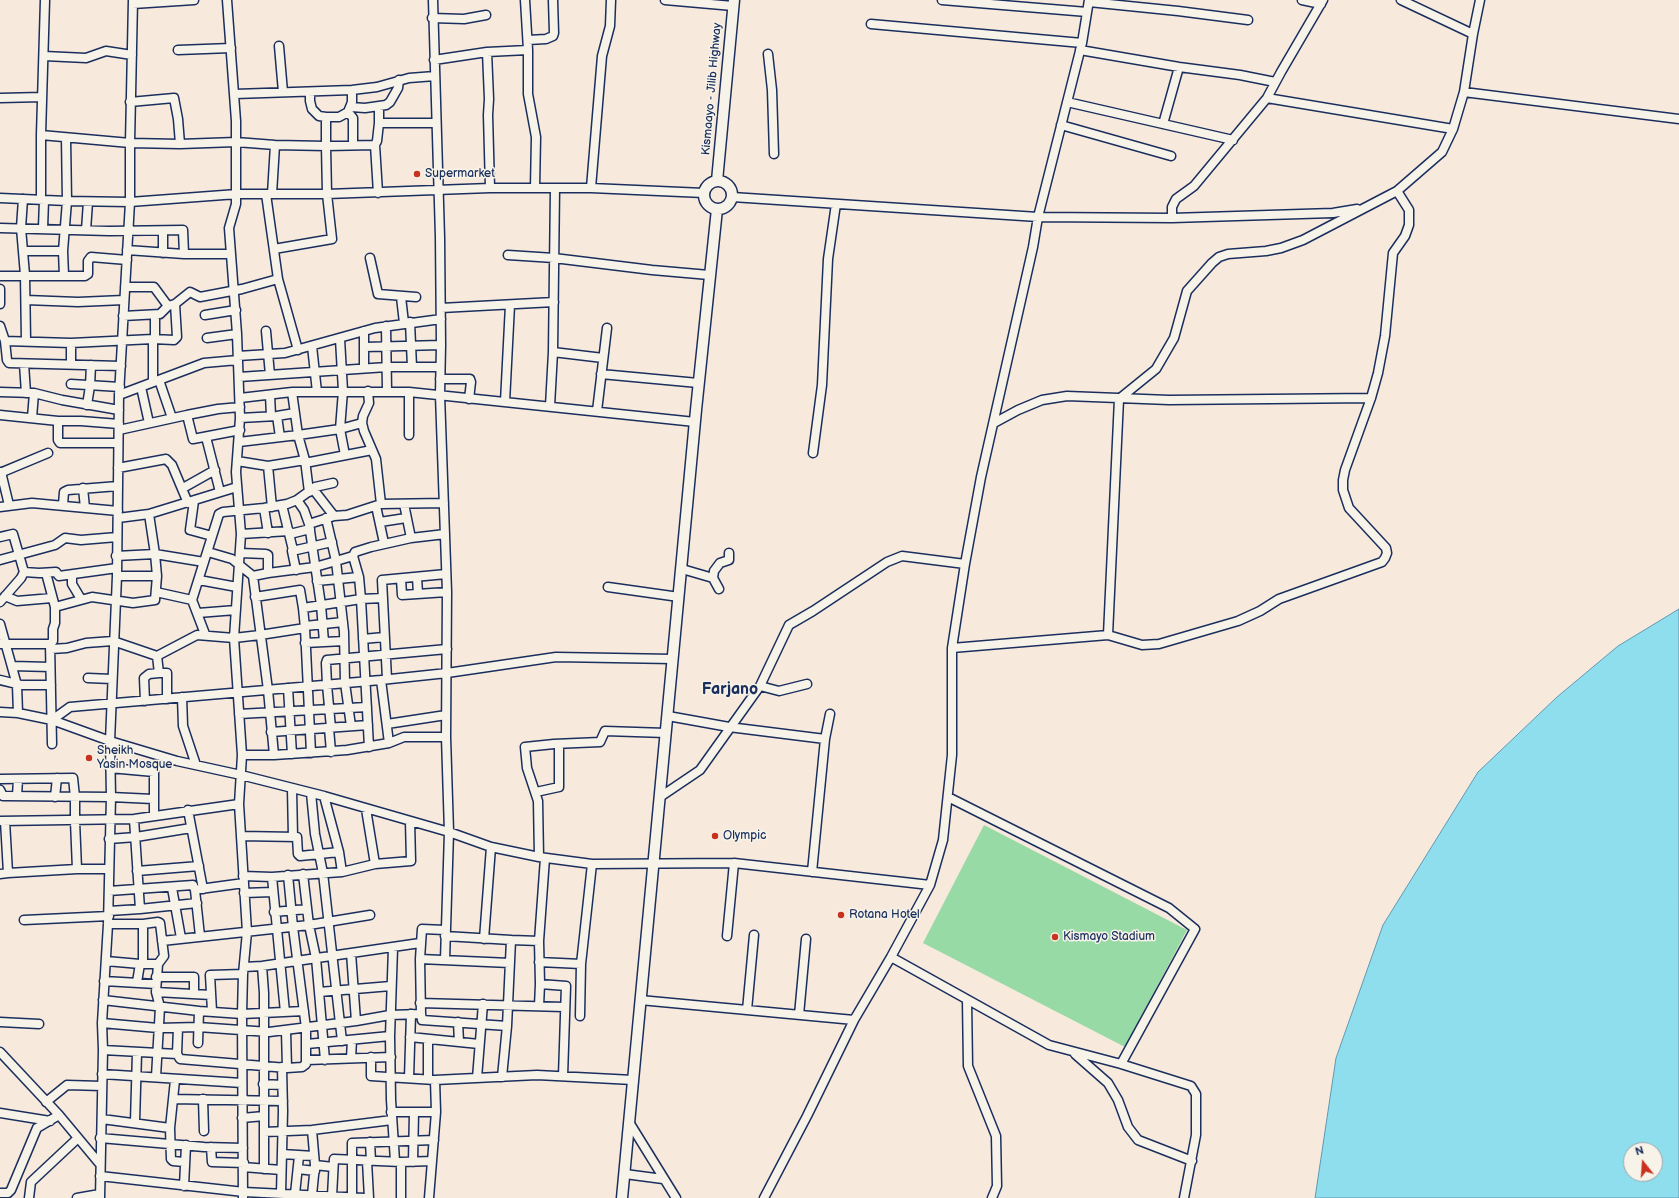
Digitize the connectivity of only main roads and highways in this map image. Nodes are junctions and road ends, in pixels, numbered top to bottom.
1 (733, 3) edge
2 (717, 181) junction
3 (717, 209) junction
4 (622, 1198) edge

1 - 2 main road, Kismaayo - Jilib Highway
2 - 3 main road
2 - 3 main road
3 - 4 main road

